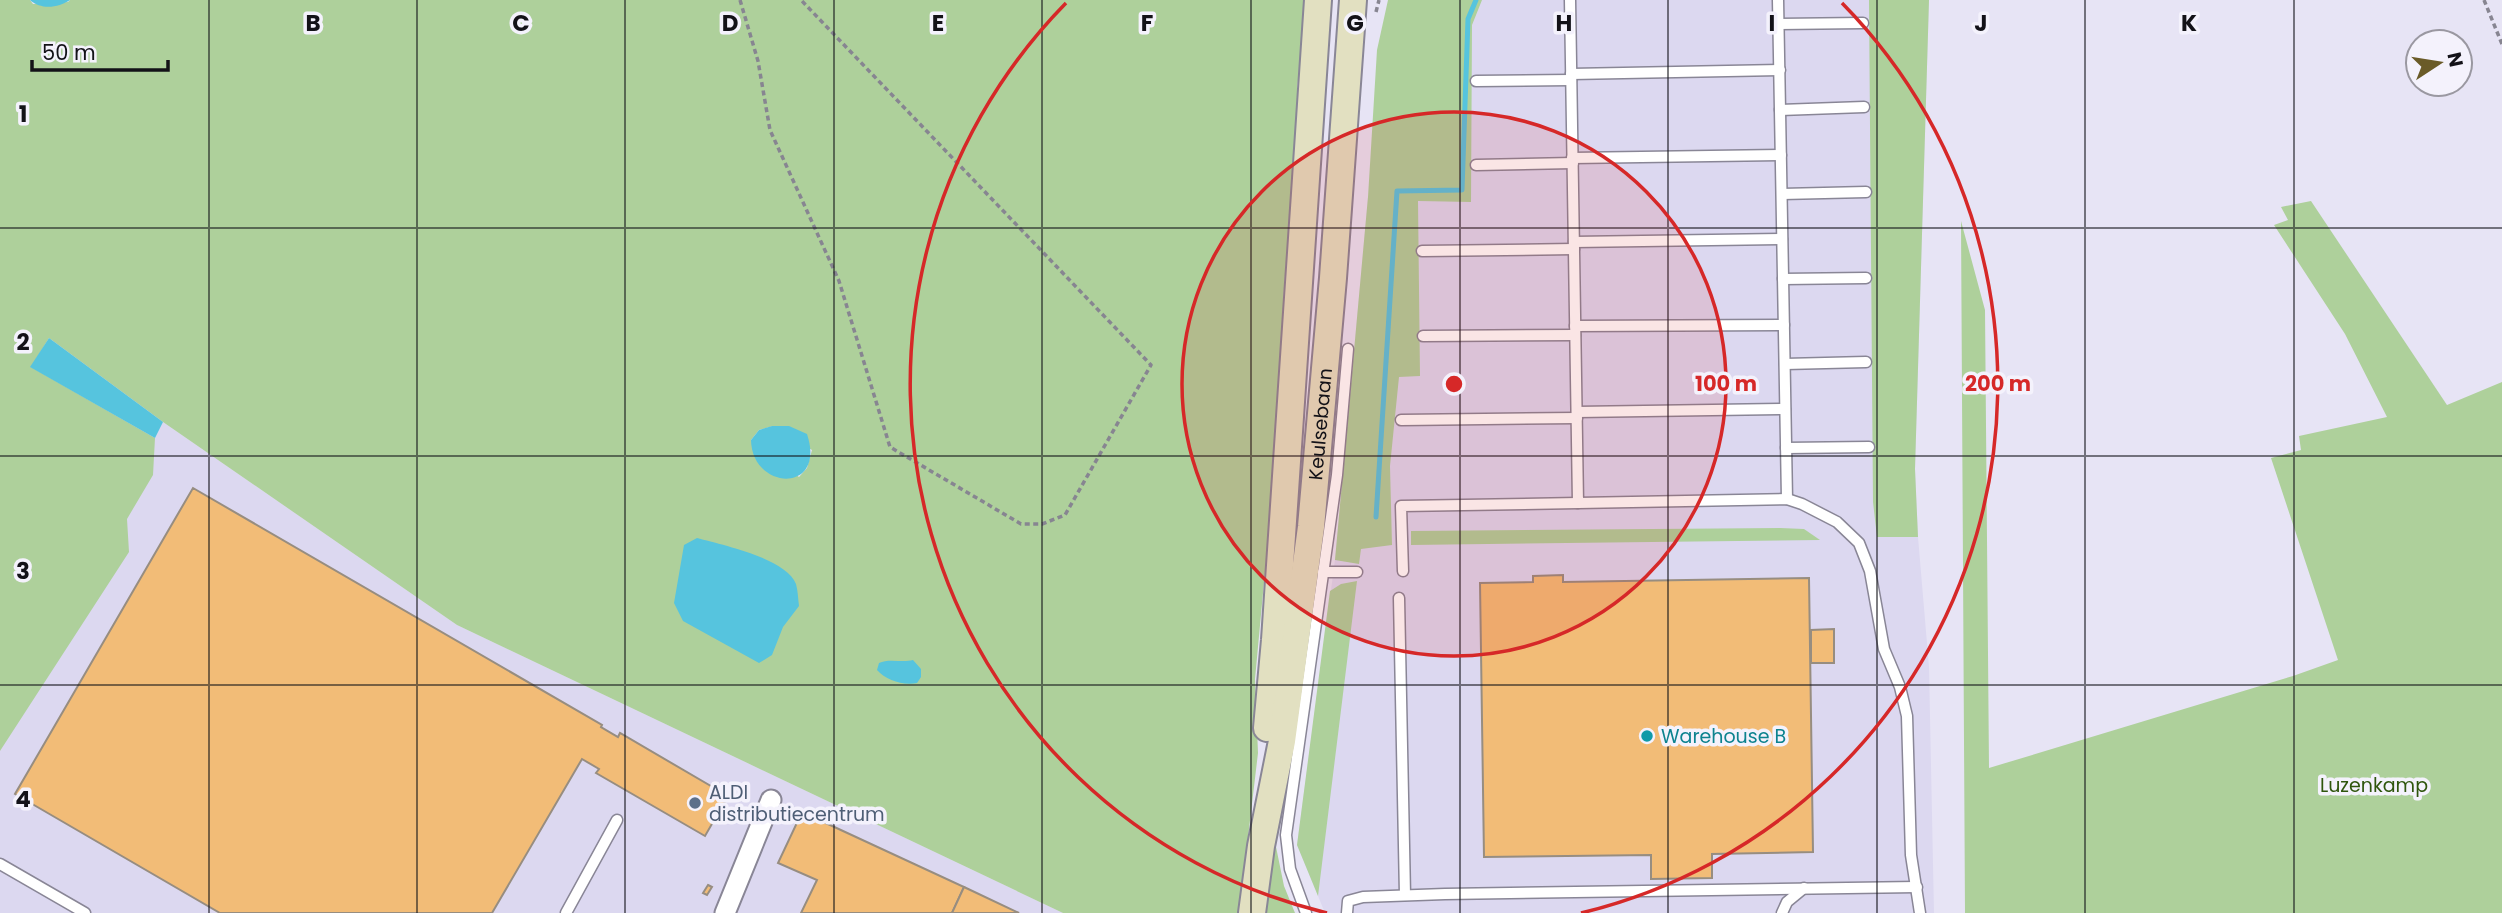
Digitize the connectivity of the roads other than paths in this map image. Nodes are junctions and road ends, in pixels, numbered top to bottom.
1 (1318, 0) edge
2 (1353, 0) edge
3 (1570, 0) edge
4 (1778, 0) edge
5 (1863, 23) dead end
6 (1779, 24) junction
7 (1780, 70) junction
8 (1571, 77) junction
9 (1476, 80) dead end
10 (1864, 107) dead end
11 (1780, 110) junction
12 (1781, 155) junction
13 (1572, 161) junction
14 (1476, 165) dead end
15 (1866, 192) dead end
16 (1782, 194) junction
17 (1783, 239) junction
18 (1574, 245) junction
19 (1422, 251) dead end
20 (1866, 278) dead end
21 (1783, 279) junction
22 (1784, 325) junction
23 (1575, 331) junction
24 (1423, 336) dead end
25 (1348, 349) dead end
26 (1867, 362) dead end
27 (1785, 364) junction
28 (1785, 409) junction
29 (1577, 415) junction
30 (1401, 420) dead end
31 (1869, 447) dead end
32 (1786, 448) junction
33 (1787, 499) junction
34 (1578, 503) junction
35 (1403, 571) dead end
36 (1323, 572) junction
37 (1357, 572) dead end
38 (1399, 598) dead end
39 (771, 800) dead end
40 (617, 820) dead end
41 (1261, 846) junction
42 (0, 864) edge
43 (1805, 887) junction
44 (1917, 887) junction
45 (1405, 895) junction
46 (85, 913) edge
47 (566, 913) edge
48 (725, 913) edge
49 (1252, 913) edge
50 (1306, 913) edge
51 (1347, 913) edge
52 (1782, 913) edge
53 (1920, 913) edge

1 - 41 main road, Keulsebaan
2 - 41 main road, Keulsebaan
3 - 8 lane
4 - 6 lane
5 - 6 lane
6 - 7 lane
7 - 8 lane
7 - 11 lane
8 - 9 lane
8 - 13 lane
10 - 11 lane
11 - 12 lane
12 - 13 lane
12 - 16 lane
13 - 14 lane
13 - 18 lane
15 - 16 lane
16 - 17 lane
17 - 18 lane
17 - 21 lane
18 - 19 lane
18 - 23 lane
20 - 21 lane
21 - 22 lane
22 - 23 lane
22 - 27 lane
23 - 24 lane
23 - 29 lane
25 - 36 lane
26 - 27 lane
27 - 28 lane
28 - 29 lane
28 - 32 lane
29 - 30 lane
29 - 34 lane
31 - 32 lane
32 - 33 lane
33 - 34 lane
33 - 44 lane
34 - 35 lane
36 - 37 lane
36 - 50 lane
38 - 45 lane
39 - 48 street
40 - 47 lane
41 - 49 main road, Keulsebaan
42 - 46 lane
43 - 44 lane
43 - 45 lane
43 - 52 lane
44 - 53 lane
45 - 51 lane

